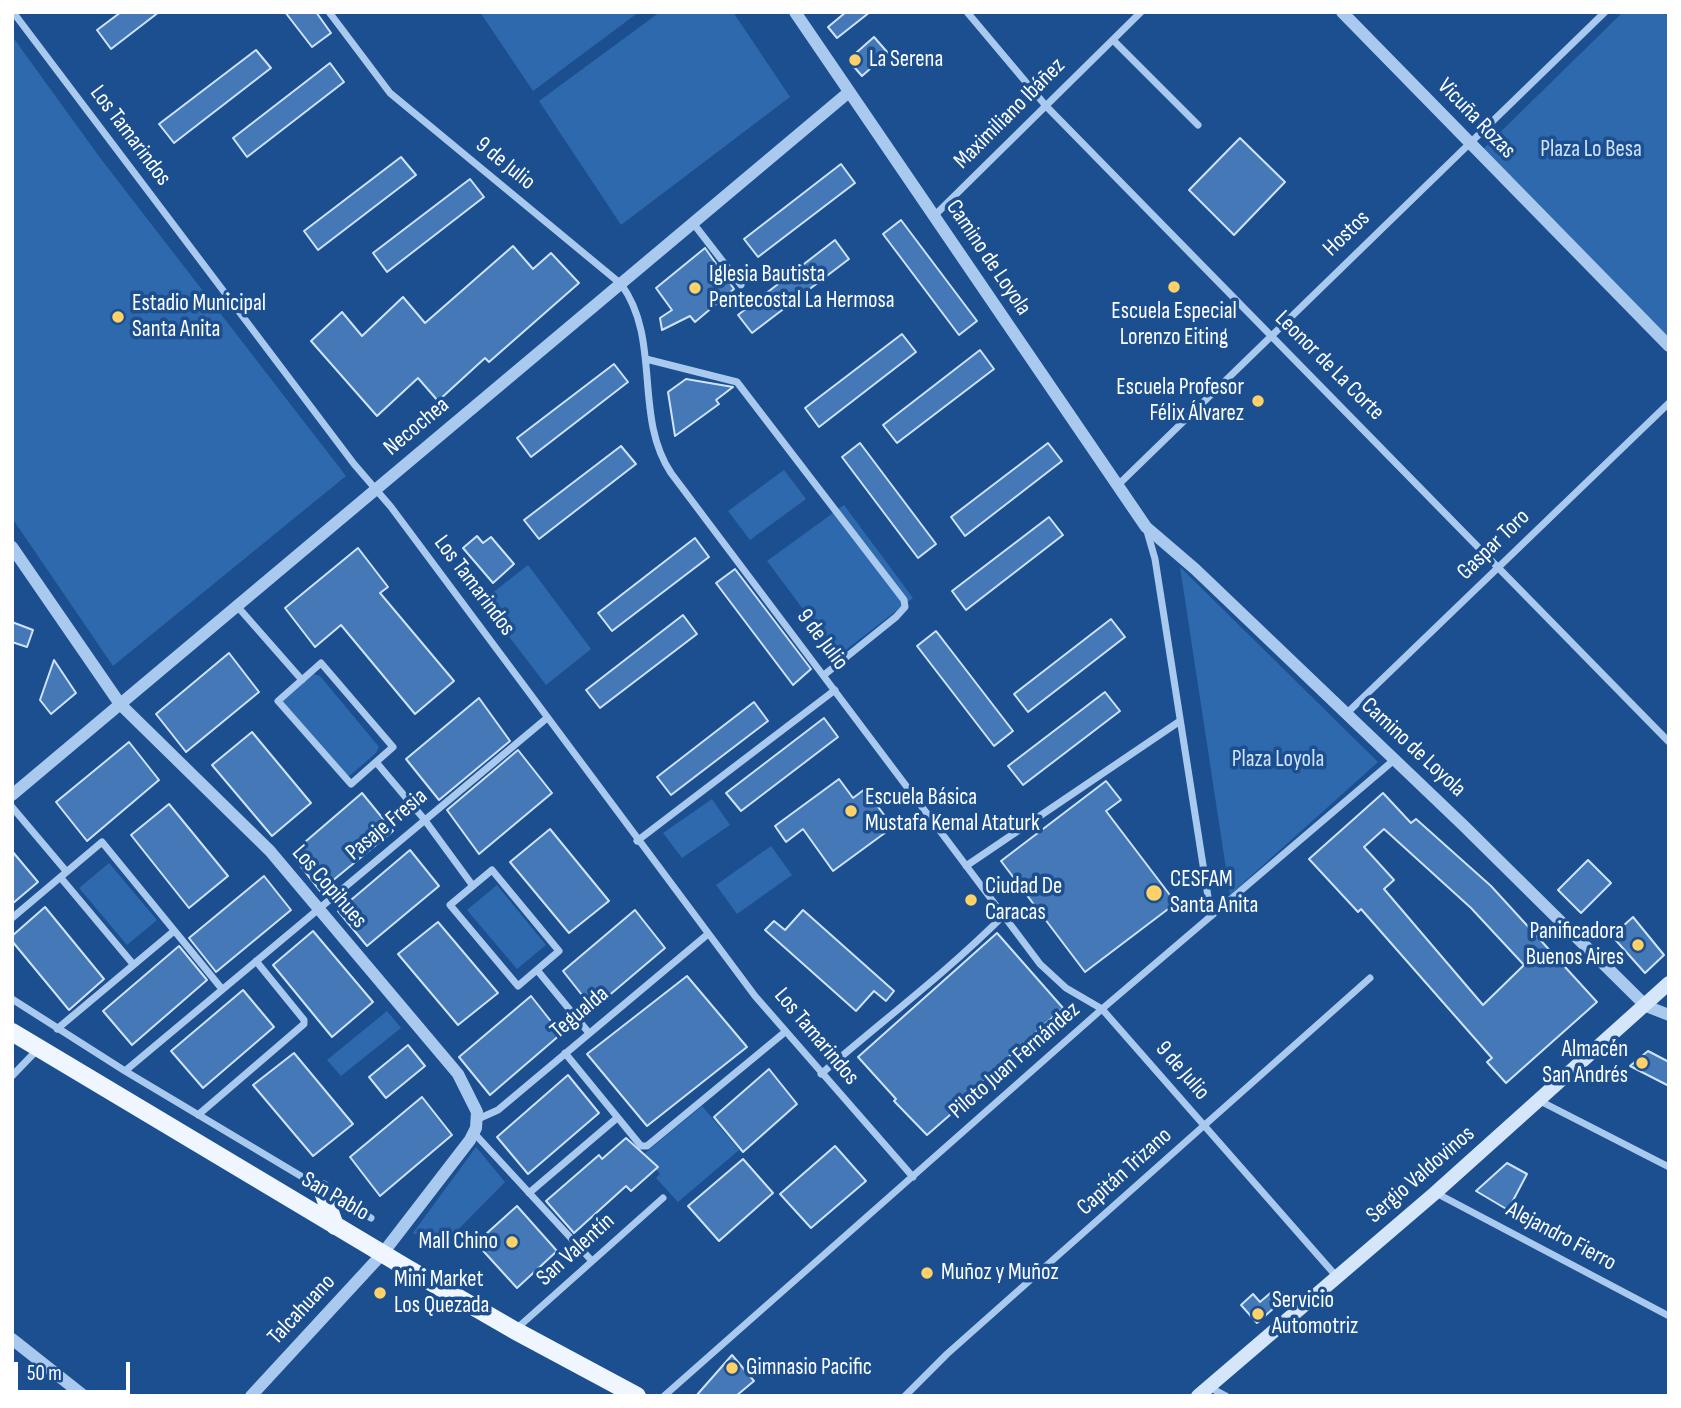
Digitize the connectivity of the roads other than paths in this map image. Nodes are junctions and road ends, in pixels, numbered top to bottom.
1 (13, 12) edge
2 (330, 12) edge
3 (795, 12) edge
4 (967, 12) edge
5 (1141, 12) edge
6 (1342, 12) edge
7 (1605, 12) edge
8 (1113, 40) junction
9 (849, 92) junction
10 (1046, 106) junction
11 (1198, 125) dead end
12 (1469, 142) junction
13 (934, 216) junction
14 (693, 223) junction
15 (621, 284) junction
16 (741, 285) dead end
17 (1271, 335) junction
18 (1669, 346) edge
19 (646, 359) junction
20 (1669, 404) edge
21 (1118, 485) junction
22 (375, 489) junction
23 (1146, 527) junction
24 (12, 547) edge
25 (1499, 567) junction
26 (237, 606) junction
27 (824, 675) junction
28 (302, 680) junction
29 (835, 690) junction
30 (120, 704) junction
31 (1346, 714) junction
32 (547, 718) junction
33 (1180, 721) junction
34 (1669, 742) edge
35 (1394, 760) junction
36 (376, 762) junction
37 (12, 794) edge
38 (12, 807) edge
39 (424, 819) junction
40 (637, 841) junction
41 (967, 866) junction
42 (64, 874) junction
43 (472, 886) junction
44 (320, 907) junction
45 (1003, 916) junction
46 (1211, 916) junction
47 (12, 918) edge
48 (174, 931) junction
49 (708, 934) junction
50 (256, 961) junction
51 (133, 964) junction
52 (537, 970) junction
53 (1370, 978) dead end
54 (1669, 983) edge
55 (222, 989) junction
56 (12, 999) edge
57 (1646, 1006) junction
58 (1102, 1009) junction
59 (1669, 1015) edge
60 (57, 1029) junction
61 (12, 1032) edge
62 (785, 1032) junction
63 (589, 1033) junction
64 (38, 1049) junction
65 (565, 1053) junction
66 (125, 1071) junction
67 (821, 1074) junction
68 (12, 1076) edge
69 (1540, 1101) junction
70 (198, 1115) junction
71 (617, 1118) junction
72 (478, 1119) junction
73 (1205, 1126) junction
74 (474, 1133) junction
75 (1669, 1167) edge
76 (913, 1177) junction
77 (322, 1189) junction
78 (529, 1193) junction
79 (1435, 1193) junction
80 (663, 1198) dead end
81 (371, 1218) dead end
82 (335, 1226) junction
83 (383, 1253) junction
84 (592, 1261) junction
85 (1337, 1277) junction
86 (1669, 1316) edge
87 (514, 1330) junction
88 (12, 1339) edge
89 (1204, 1391) edge
90 (84, 1396) edge
91 (251, 1396) edge
92 (637, 1396) edge
93 (664, 1396) edge
94 (905, 1396) edge
95 (1226, 1396) edge

1 - 22 street, Los Tamarindos
2 - 15 street, 9 de Julio
3 - 9 street, Camino de Loyola
4 - 10 street, Leonor de La Corte
5 - 8 street, Maximiliano Ibáñez
6 - 12 street, Vicuña Rozas
7 - 12 street, Hostos
8 - 10 street, Maximiliano Ibáñez
8 - 11 street
9 - 13 street, Camino de Loyola
9 - 14 street, Necochea
10 - 13 street, Maximiliano Ibáñez
10 - 17 street, Leonor de La Corte
12 - 17 street, Hostos
12 - 18 street, Vicuña Rozas
13 - 21 street, Camino de Loyola
14 - 15 street, Necochea
14 - 16 street
15 - 19 street, 9 de Julio
15 - 22 street, Necochea
17 - 21 street, Hostos
17 - 25 street, Leonor de La Corte
19 - 27 street, 9 de Julio
19 - 27 street
20 - 25 street, Gaspar Toro
21 - 23 street, Camino de Loyola
22 - 26 street, Necochea
22 - 32 street, Los Tamarindos
23 - 31 street, Camino de Loyola
23 - 33 street, Camino de Loyola
24 - 30 street, Los Copihues
25 - 31 street, Gaspar Toro
25 - 34 street, Leonor de La Corte
26 - 28 street
26 - 30 street, Necochea
27 - 29 street, 9 de Julio
28 - 36 street
28 - 36 street
29 - 40 street
29 - 41 street, 9 de Julio
30 - 37 street, Necochea
30 - 44 street, Los Copihues
31 - 35 street, Camino de Loyola
32 - 39 street, Pasaje Fresia
32 - 40 street, Los Tamarindos
33 - 41 street
33 - 46 street, Camino de Loyola
35 - 46 street, Piloto Juan Fernández
35 - 57 street, Camino de Loyola
36 - 39 street
38 - 42 street
39 - 43 street
39 - 44 street, Pasaje Fresia
40 - 49 street, Los Tamarindos
41 - 45 street, 9 de Julio
42 - 47 street
42 - 48 street
42 - 51 street
43 - 52 street
43 - 52 street
44 - 50 street, Pasaje Fresia
44 - 72 street, Los Copihues
45 - 58 street, 9 de Julio
45 - 67 street
46 - 58 street, Piloto Juan Fernández
48 - 51 street
48 - 55 street
49 - 62 street, Los Tamarindos
49 - 63 street, Tegualda
50 - 55 street, Pasaje Fresia
50 - 70 street
51 - 60 street
52 - 63 street
53 - 73 street, Capitán Trizano
54 - 57 main road, Sergio Valdovinos
55 - 66 street, Pasaje Fresia
56 - 60 street, San Pablo
57 - 59 street
57 - 69 main road, Sergio Valdovinos
58 - 73 street, 9 de Julio
58 - 76 street, Piloto Juan Fernández
60 - 66 street, San Pablo
61 - 64 main road, San Pablo
62 - 67 street, Los Tamarindos
62 - 71 street
63 - 65 street, Tegualda
64 - 68 street
64 - 82 main road, San Pablo
65 - 71 street
65 - 72 street, Tegualda
66 - 70 street, San Pablo
67 - 76 street, Los Tamarindos
69 - 75 street
69 - 79 main road, Sergio Valdovinos
70 - 77 street, San Pablo
71 - 78 street
72 - 74 street
73 - 85 street, 9 de Julio
73 - 94 street, Capitán Trizano
74 - 78 street
74 - 83 street
76 - 93 street, Piloto Juan Fernández
77 - 81 street, San Pablo
77 - 82 main road
78 - 84 street
79 - 85 main road, Sergio Valdovinos
79 - 86 street, Alejandro Fierro
80 - 84 street, San Valentín
82 - 83 main road, San Pablo
83 - 87 main road, San Pablo
83 - 91 street, Talcahuano
84 - 87 street, San Valentín
85 - 89 main road, Sergio Valdovinos
87 - 92 main road, San Pablo
88 - 90 street
89 - 95 street

